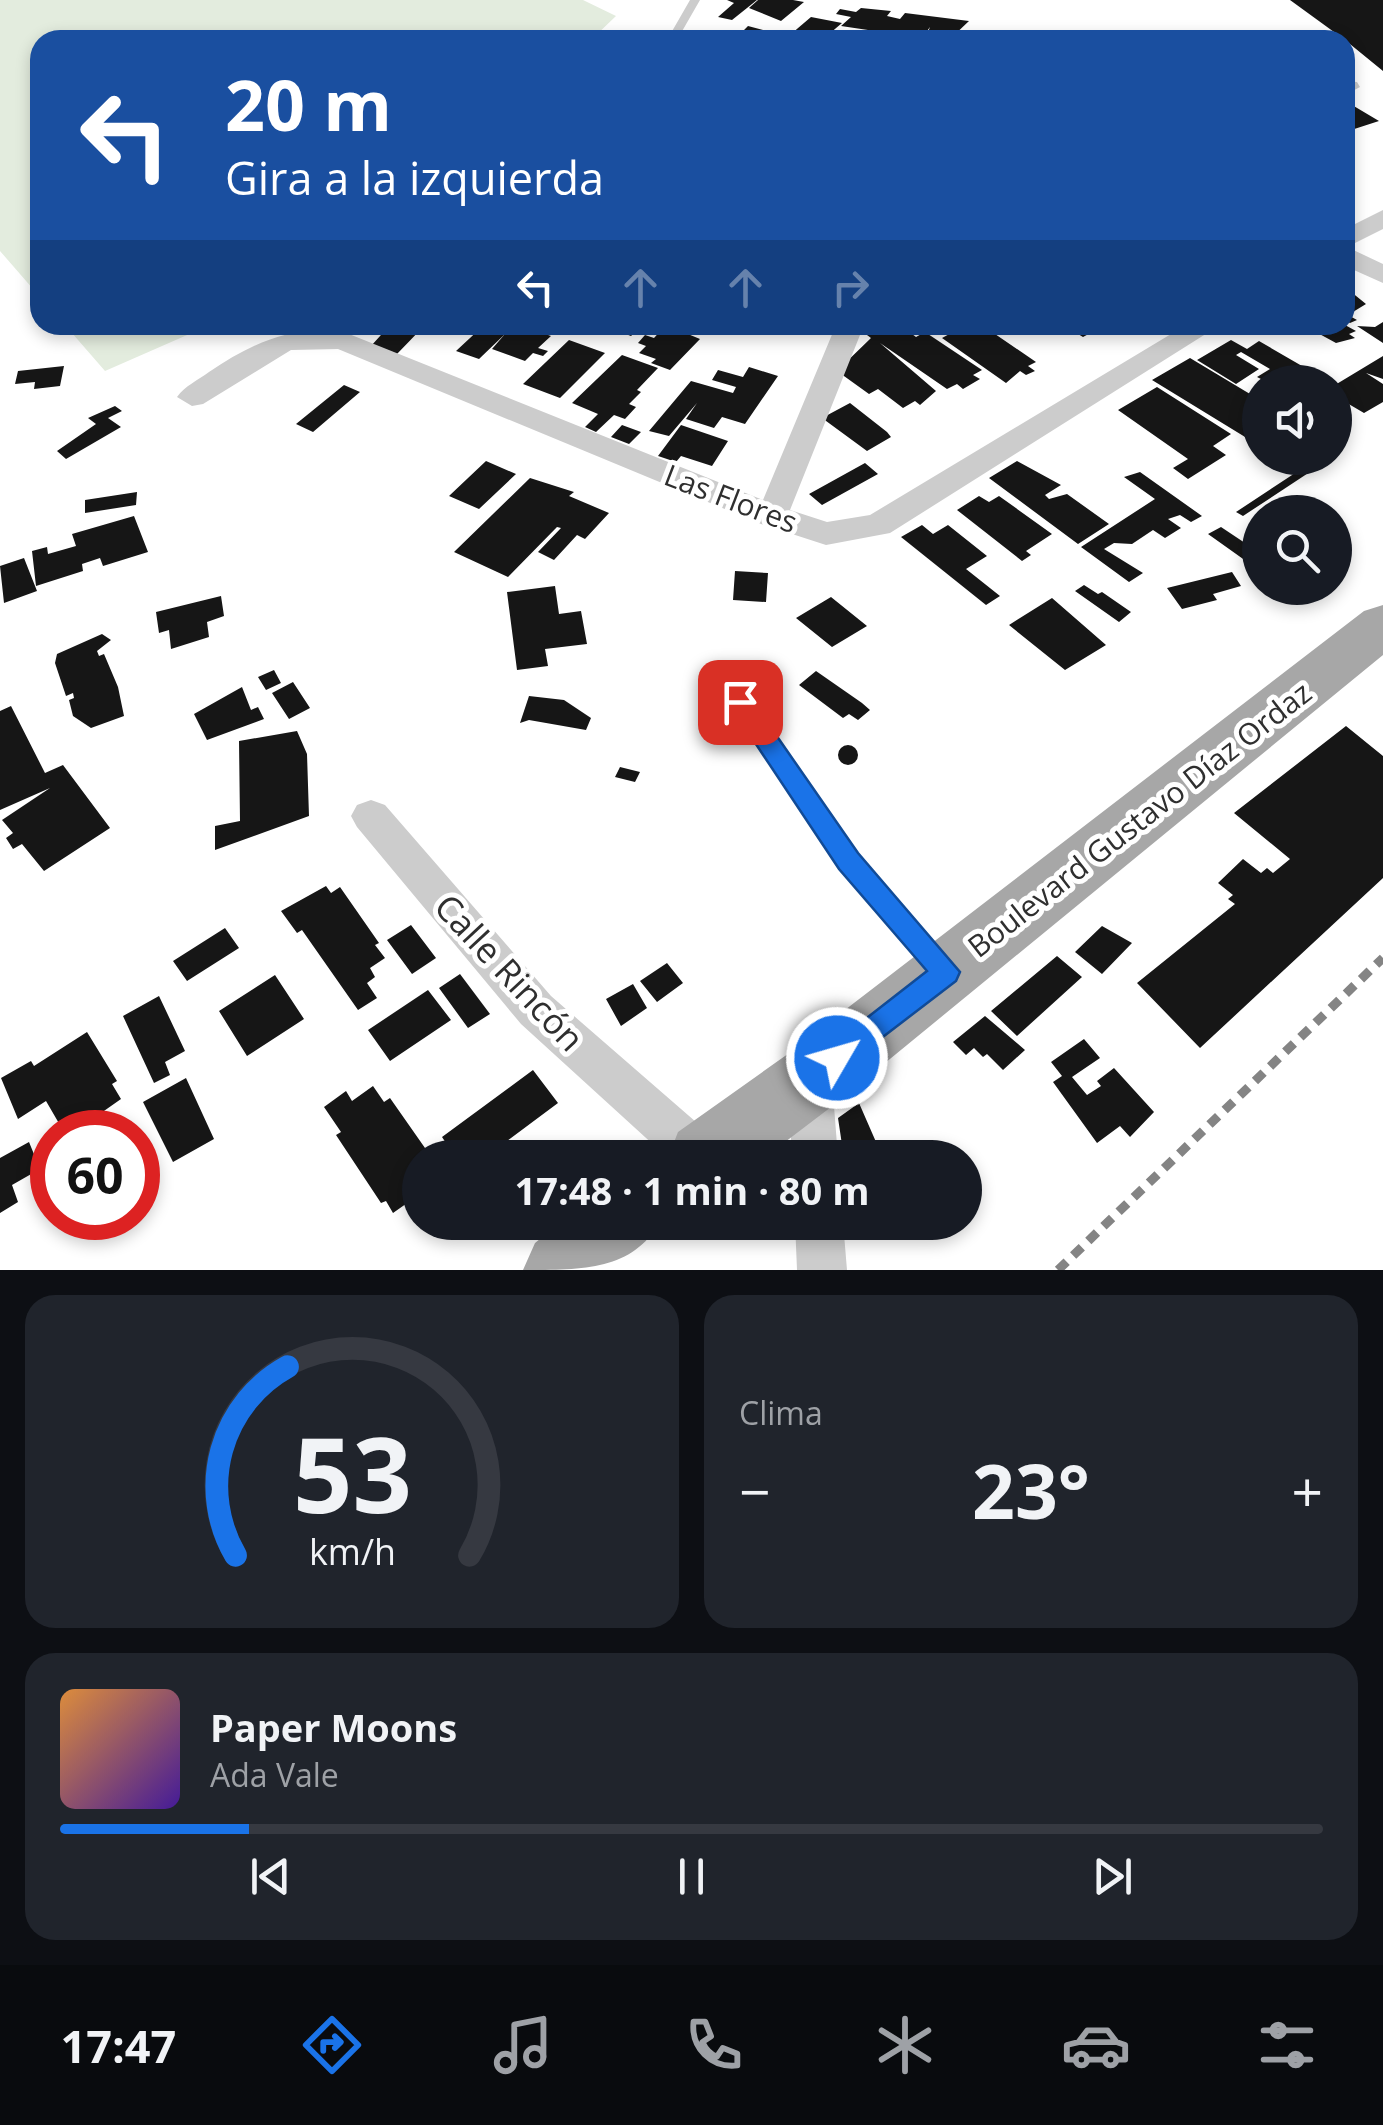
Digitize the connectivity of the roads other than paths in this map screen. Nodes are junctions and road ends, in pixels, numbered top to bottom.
1 (695, 0) edge
2 (678, 30) edge
3 (1383, 218) edge
4 (1355, 234) edge
5 (1355, 261) edge
6 (1383, 275) edge
7 (309, 335) edge
8 (357, 335) edge
9 (846, 335) edge
10 (1190, 335) edge
11 (192, 397) dead end
12 (772, 516) junction
13 (1383, 625) edge
14 (740, 702) dead end
15 (372, 816) dead end
16 (946, 972) junction
17 (810, 1080) junction
18 (684, 1140) edge
19 (728, 1140) edge
20 (814, 1140) edge
21 (600, 1240) edge
22 (820, 1240) edge
23 (562, 1270) edge
24 (822, 1270) edge

1 - 2 lane
3 - 4 street
5 - 6 street
7 - 11 street, Las Flores
8 - 12 street, Las Flores
9 - 12 street
10 - 12 street, Las Flores
13 - 16 main road, Boulevard Gustavo Díaz Ordaz
14 - 16 lane
15 - 18 street, Calle Rincón
16 - 17 main road, Boulevard Gustavo Díaz Ordaz
17 - 19 main road, Boulevard Gustavo Díaz Ordaz
17 - 20 street
21 - 23 main road
22 - 24 street

